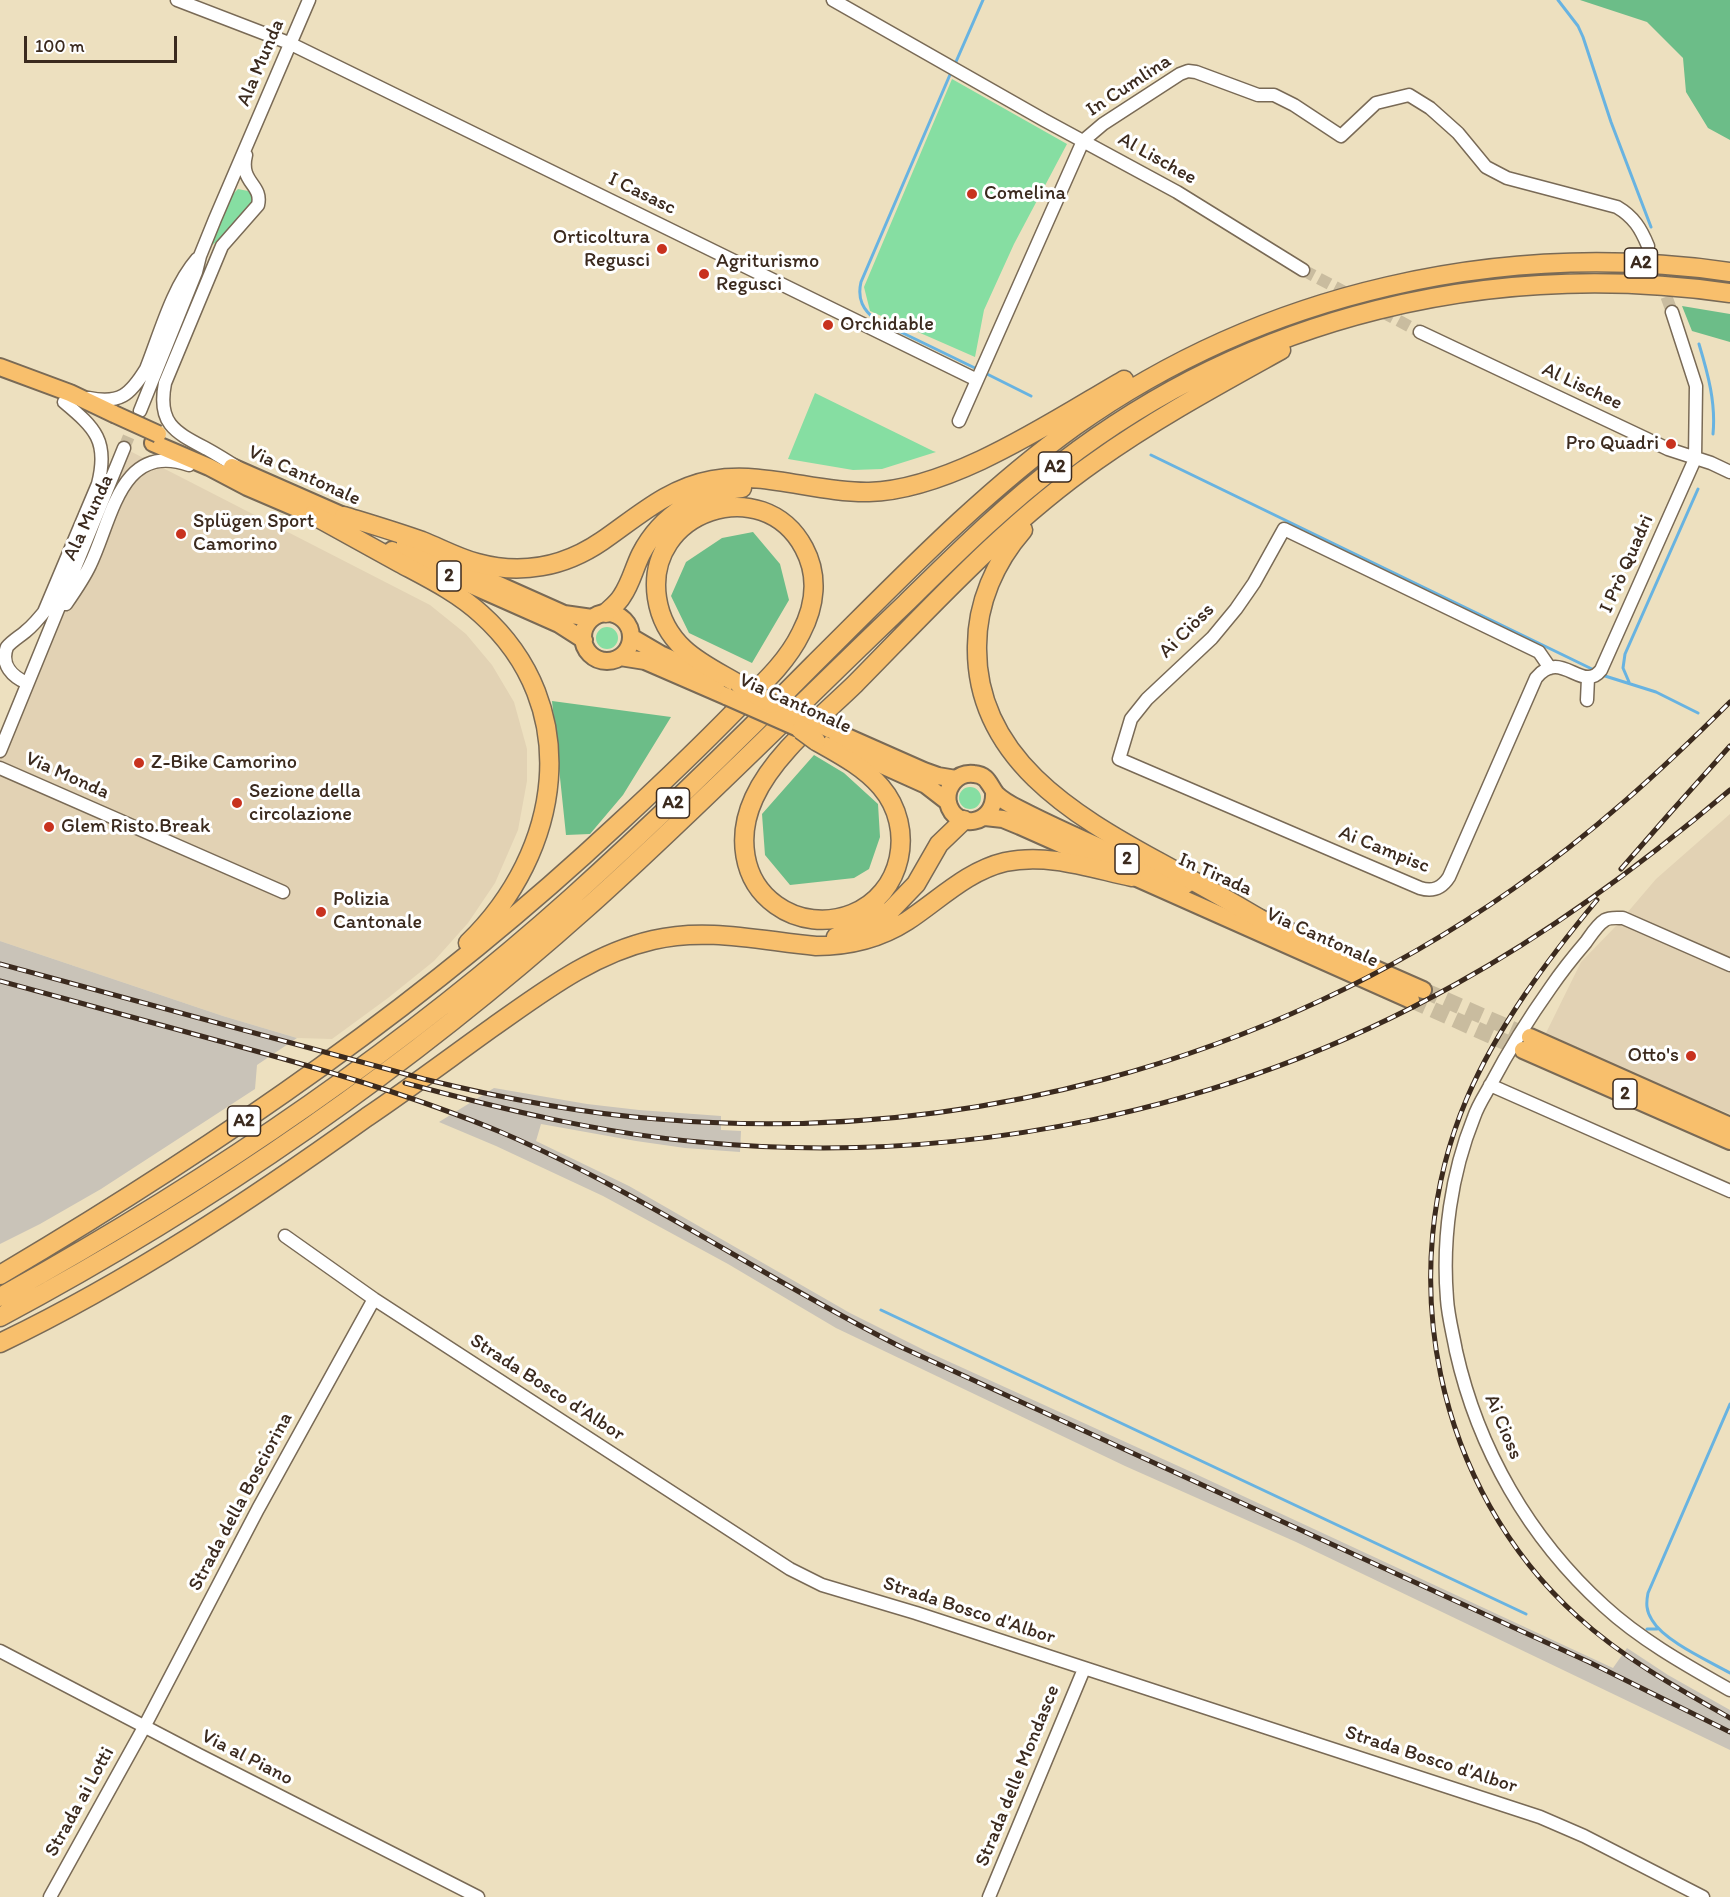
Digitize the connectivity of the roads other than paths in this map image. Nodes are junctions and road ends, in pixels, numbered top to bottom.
1 (177, 0) edge
2 (309, 0) edge
3 (833, 0) edge
4 (290, 44) junction
5 (250, 141) junction
6 (1083, 141) junction
7 (252, 185) junction
8 (228, 190) junction
9 (222, 246) junction
10 (1648, 246) tunnel mouth
11 (200, 256) junction
12 (1303, 270) tunnel mouth
13 (196, 272) junction
14 (1730, 272) edge
15 (1730, 293) edge
16 (1330, 301) junction
17 (1672, 312) tunnel mouth
18 (1337, 321) junction
19 (1420, 332) tunnel mouth
20 (0, 367) edge
21 (0, 372) edge
22 (979, 374) junction
23 (67, 398) junction
24 (140, 411) tunnel mouth
25 (959, 421) dead end
26 (124, 447) tunnel mouth
27 (1695, 459) junction
28 (1730, 472) edge
29 (1072, 479) junction
30 (249, 481) junction
31 (819, 488) junction
32 (312, 515) junction
33 (344, 516) junction
34 (70, 578) junction
35 (44, 612) junction
36 (599, 616) junction
37 (53, 622) junction
38 (631, 637) junction
39 (584, 640) junction
40 (620, 657) junction
41 (1550, 668) junction
42 (1587, 678) junction
43 (27, 683) junction
44 (735, 690) junction
45 (1587, 700) dead end
46 (772, 704) joint
47 (801, 729) joint
48 (822, 736) junction
49 (0, 751) edge
50 (1119, 759) joint
51 (0, 768) edge
52 (956, 778) junction
53 (994, 792) junction
54 (948, 802) junction
55 (985, 817) junction
56 (964, 820) junction
57 (1132, 877) junction
58 (283, 892) dead end
59 (1262, 920) junction
60 (799, 944) junction
61 (1730, 965) edge
62 (1417, 995) joint
63 (403, 1005) junction
64 (1490, 1085) junction
65 (1730, 1126) edge
66 (1730, 1141) edge
67 (1730, 1191) edge
68 (285, 1236) dead end
69 (0, 1275) edge
70 (0, 1297) edge
71 (374, 1299) junction
72 (0, 1317) edge
73 (0, 1343) edge
74 (0, 1651) edge
75 (1084, 1669) junction
76 (1730, 1690) edge
77 (145, 1726) junction
78 (50, 1897) edge
79 (478, 1897) edge
80 (989, 1897) edge
81 (1703, 1897) edge

1 - 4 street, I Casasc
2 - 4 street, Ala Munda
3 - 6 street, In Cumlina
4 - 5 street, Ala Munda
4 - 22 street, I Casasc
5 - 7 street, Ala Munda
5 - 8 street, Ala Munda
6 - 10 street, In Cumlina
6 - 12 street, Al Lischee
6 - 22 street
7 - 8 street
7 - 9 street, Ala Munda
8 - 11 street, Ala Munda
9 - 13 street, Ala Munda
9 - 30 street, Ala Munda
11 - 13 street, Ala Munda
11 - 23 street, Ala Munda
13 - 24 street, Ala Munda
14 - 16 highway, A2
15 - 18 highway, A2
16 - 31 highway, A2
16 - 70 highway, A2
17 - 27 street
18 - 29 highway, A2
18 - 72 highway, A2
19 - 27 street, Al Lischee
20 - 23 main road, Via Cantonale / 2
21 - 23 main road, Via Cantonale / 2
22 - 25 street
23 - 30 main road, Via Cantonale / 2
23 - 35 street, Ala Munda
26 - 34 street, Ala Munda
27 - 28 street, Al Lischee
27 - 42 street, I Prò Quadri
29 - 48 highway, A2
29 - 59 highway, A2
30 - 32 main road, Via Cantonale / 2
30 - 33 main road, Via Cantonale / 2
30 - 37 street, Ala Munda
31 - 33 highway, A2
31 - 36 highway, A2
32 - 39 main road, Via Cantonale / 2
32 - 63 highway, A2
33 - 36 main road, Via Cantonale / 2
34 - 35 street, Ala Munda
34 - 37 street, Ala Munda
35 - 43 street, Ala Munda
36 - 38 main road
36 - 39 main road
37 - 43 street, Ala Munda
38 - 40 main road
38 - 44 main road, Via Cantonale
39 - 40 main road
40 - 44 main road, Via Cantonale
41 - 42 street
41 - 50 street, Ai Ciòss
41 - 50 street, Ai Campisc
42 - 45 street
43 - 49 street, Ala Munda
44 - 46 highway, A2, bridge
44 - 47 main road, Via Cantonale, bridge
44 - 63 highway, A2
46 - 48 main road, Via Cantonale, bridge
47 - 48 highway, A2, bridge
48 - 52 main road, Via Cantonale
48 - 54 main road, Via Cantonale
51 - 58 street, Via Monda
52 - 53 main road
52 - 54 main road
53 - 55 main road
53 - 59 main road, In Tirada / 2
54 - 56 main road
55 - 56 main road
55 - 57 main road, Via Cantonale / 2
56 - 60 highway
57 - 60 highway
57 - 62 main road, Via Cantonale / 2
59 - 62 main road, In Tirada / 2
60 - 73 highway
61 - 64 street, Ai Cioss
63 - 69 highway, A2
64 - 67 street
64 - 76 street, Ai Cioss
65 - 66 main road, 2
68 - 71 street, Strada Bosco d'Albor
71 - 75 street, Strada Bosco d'Albor
71 - 77 street, Strada della Bosciorina
74 - 77 street, Via al Piano
75 - 80 street, Strada delle Mondasce
75 - 81 street, Strada Bosco d'Albor
77 - 78 street, Strada ai Lotti
77 - 79 street, Via al Piano

